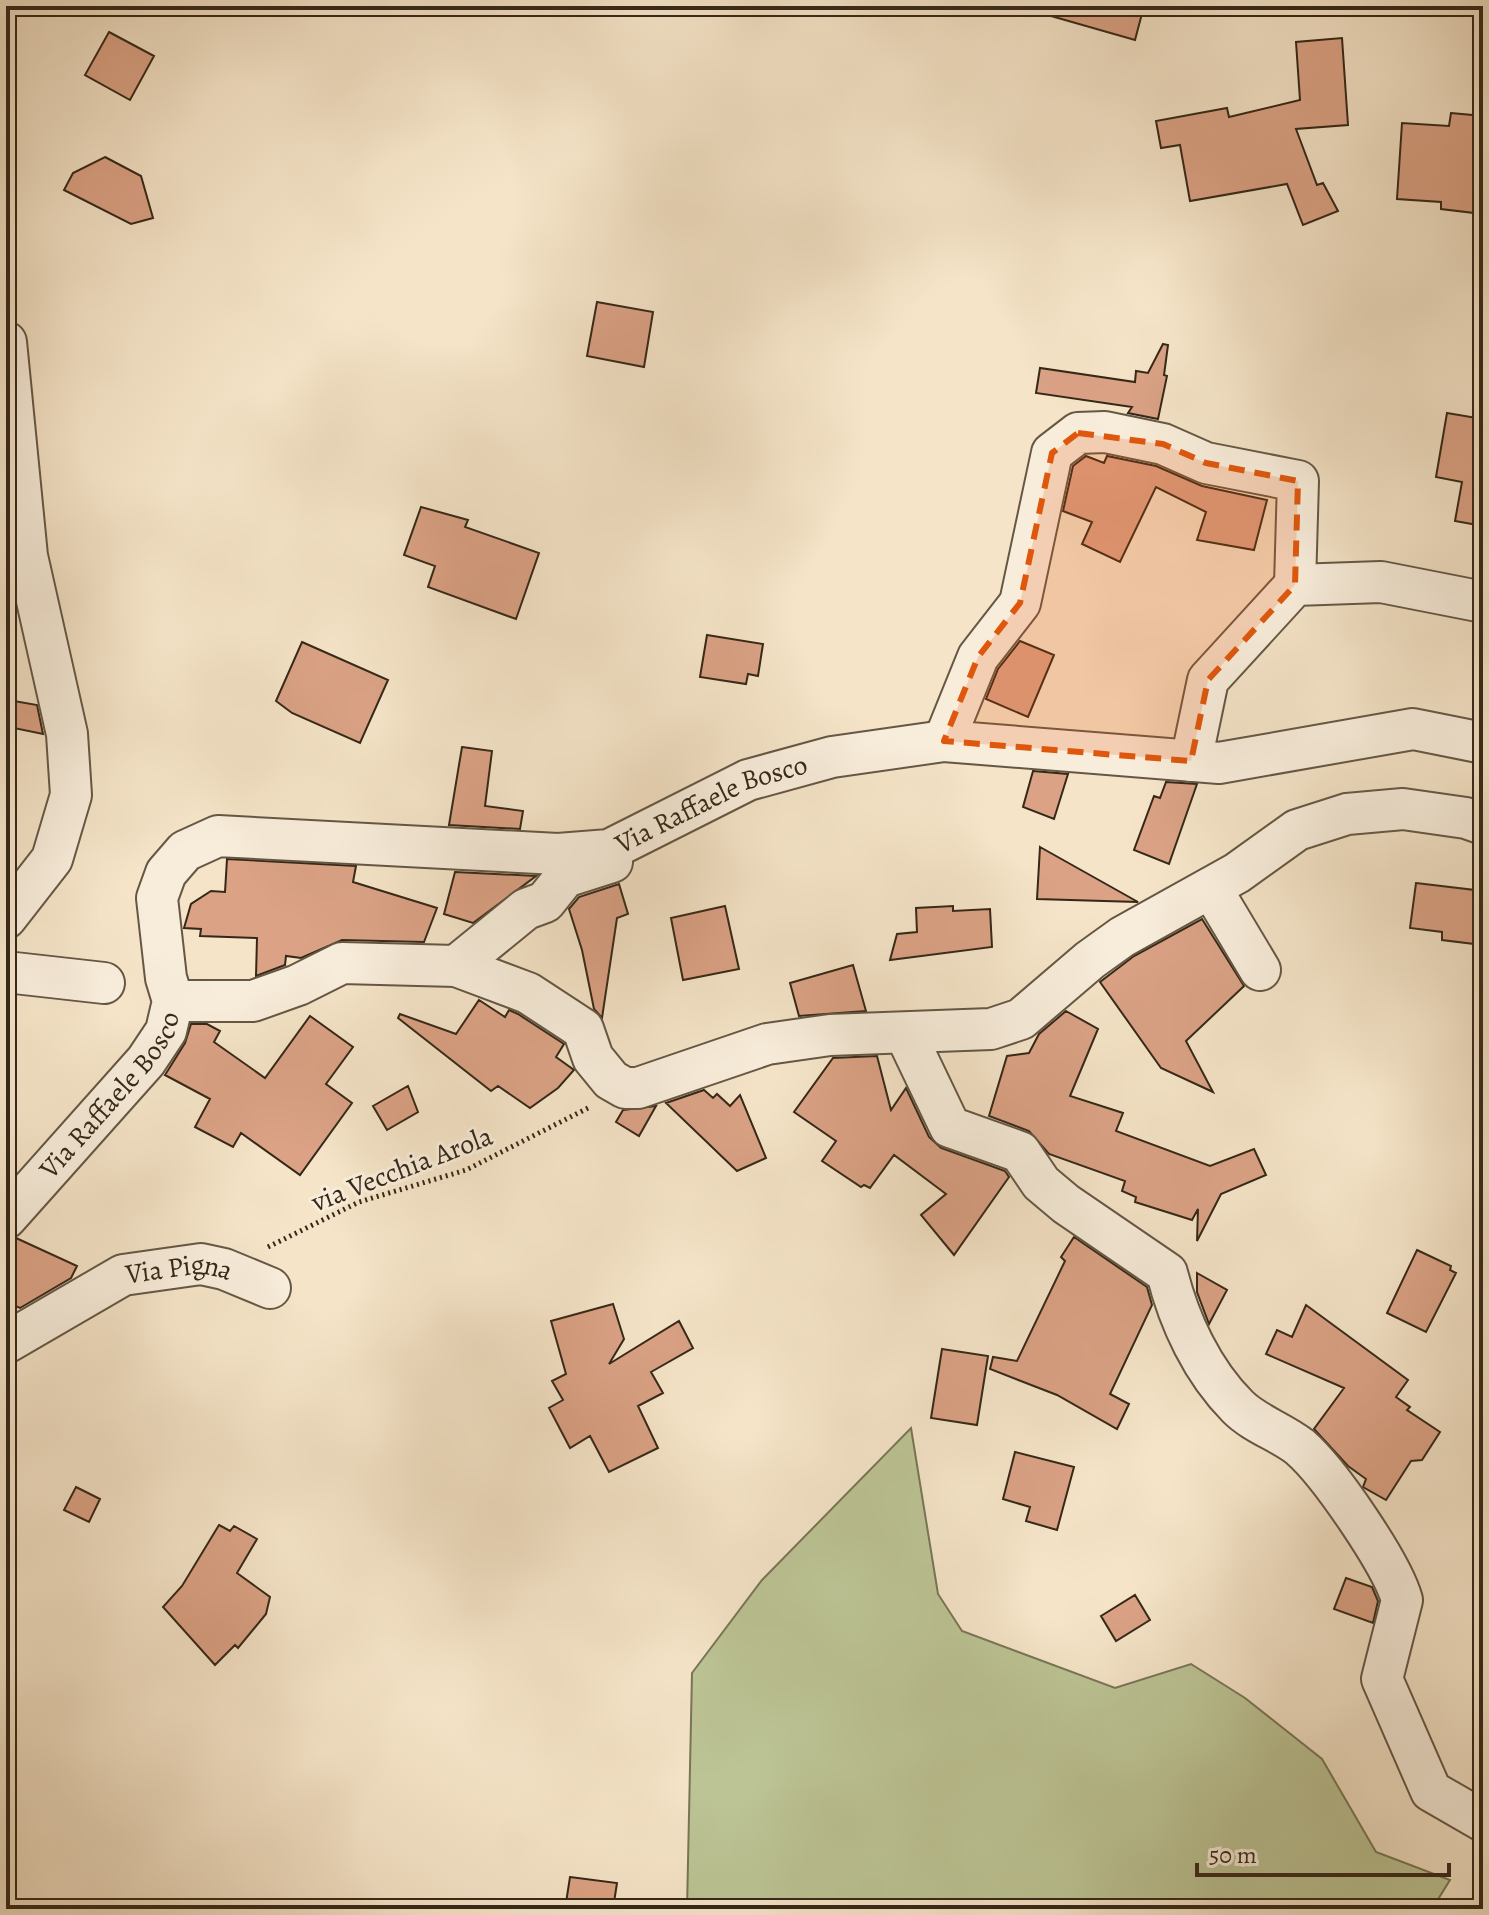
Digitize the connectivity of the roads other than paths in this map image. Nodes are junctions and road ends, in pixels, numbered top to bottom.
1 (6, 342) edge
2 (1295, 585) junction
3 (1483, 602) edge
4 (944, 741) junction
5 (1483, 743) edge
6 (1191, 761) junction
7 (748, 780) junction
8 (1483, 824) edge
9 (1211, 888) junction
10 (6, 918) edge
11 (456, 966) junction
12 (1260, 970) dead end
13 (6, 972) edge
14 (104, 983) dead end
15 (173, 1001) junction
16 (905, 1033) junction
17 (6, 1218) edge
18 (270, 1288) dead end
19 (6, 1343) edge
20 (1483, 1821) edge

1 - 10 street
2 - 3 street
2 - 4 street
2 - 6 street
4 - 6 street, Via Raffaele Bosco
4 - 7 street, Via Raffaele Bosco
5 - 6 street, Via Raffaele Bosco
7 - 11 street
7 - 15 street, Via Raffaele Bosco
8 - 9 street
9 - 12 street
9 - 16 street
11 - 15 street
11 - 16 street
13 - 14 street
15 - 17 street, Via Raffaele Bosco
16 - 20 street
18 - 19 street, Via Pigna

